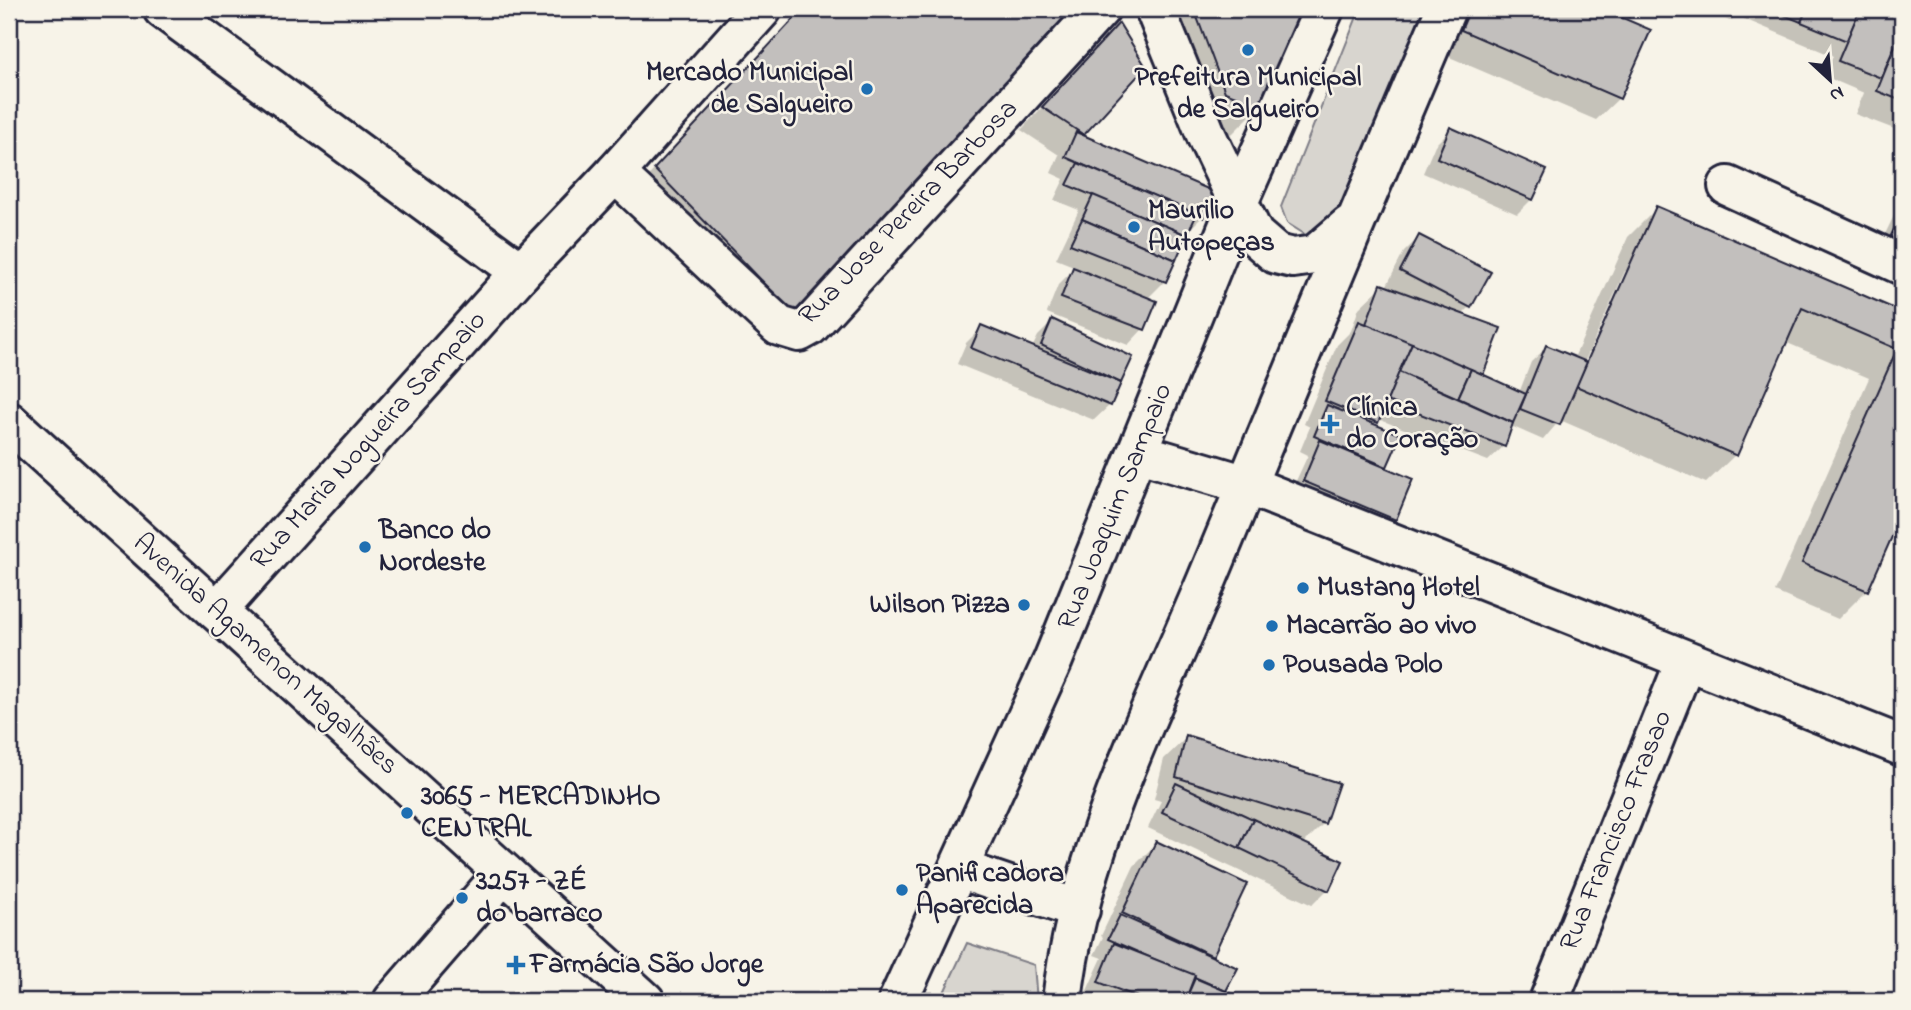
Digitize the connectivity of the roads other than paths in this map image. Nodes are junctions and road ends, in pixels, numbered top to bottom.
1 (163, 9) edge
2 (1100, 9) edge
3 (1155, 9) edge
4 (1324, 9) edge
5 (1446, 9) edge
6 (757, 10) edge
7 (615, 173) junction
8 (1728, 186) dead end
9 (1237, 205) junction
10 (1353, 223) junction
11 (1902, 265) edge
12 (521, 272) junction
13 (9, 422) edge
14 (1139, 453) junction
15 (1247, 485) junction
16 (217, 611) junction
17 (1685, 662) junction
18 (1902, 746) edge
19 (959, 869) junction
20 (504, 873) junction
21 (1080, 910) junction
22 (1563, 995) edge
23 (393, 1001) edge
24 (645, 1001) edge
25 (898, 1001) edge
26 (1062, 1001) edge

1 - 12 main road
2 - 7 main road, Rua Jose Pereira Barbosa
3 - 9 main road
4 - 9 main road, Rua Joaquim Sampaio
5 - 10 main road
6 - 7 main road, Rua Maria Nogueira Sampaio
7 - 12 main road, Rua Maria Nogueira Sampaio
8 - 11 main road
9 - 10 main road
9 - 14 main road, Rua Joaquim Sampaio
10 - 15 main road
12 - 16 main road, Rua Maria Nogueira Sampaio
13 - 16 main road, Avenida Agamenon Magalhães
14 - 15 main road
14 - 19 main road, Rua Joaquim Sampaio
15 - 17 main road
15 - 21 main road
16 - 20 main road, Avenida Agamenon Magalhães
17 - 18 main road
17 - 22 main road, Rua Francisco Frasao
19 - 21 main road
19 - 25 main road, Rua Joaquim Sampaio
20 - 23 main road
20 - 24 main road, Avenida Agamenon Magalhães
21 - 26 main road

